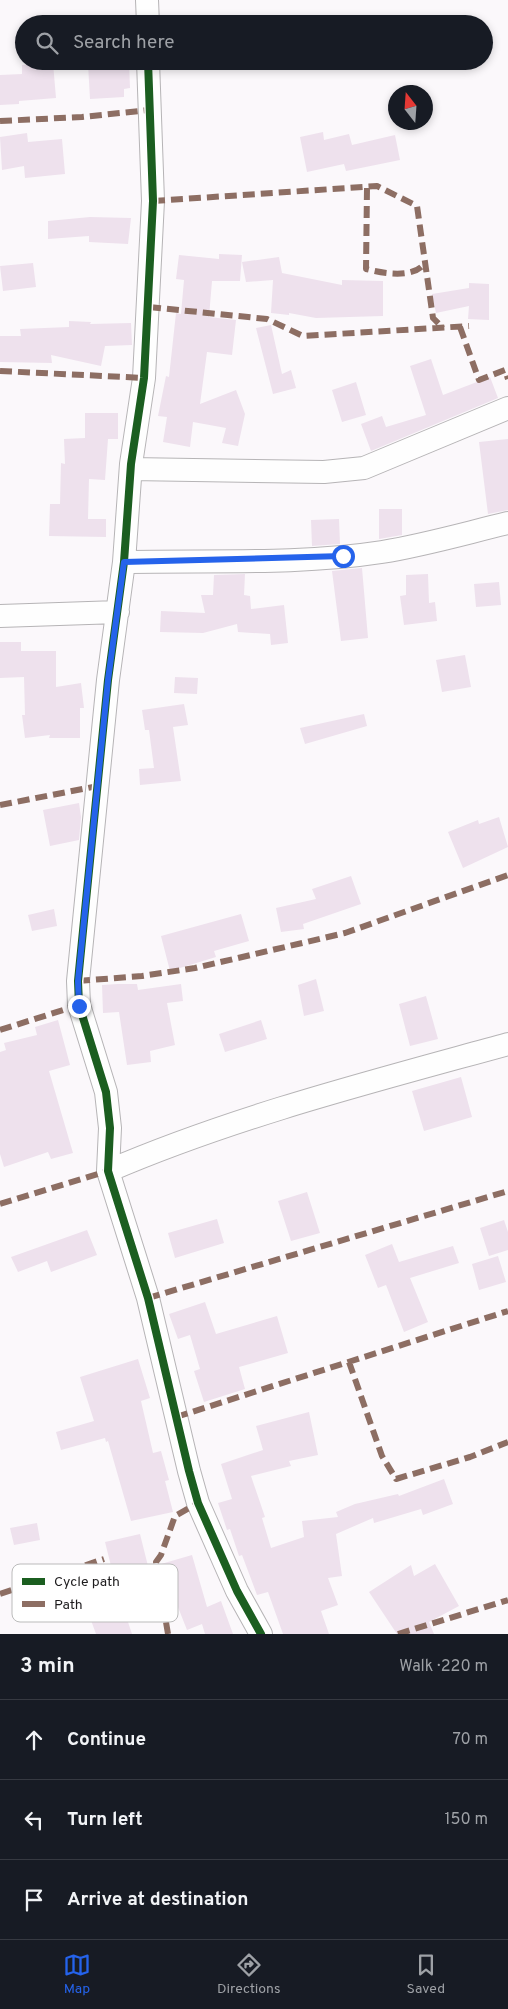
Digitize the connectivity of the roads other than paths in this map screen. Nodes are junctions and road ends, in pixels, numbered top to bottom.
1 (147, 0) edge
2 (148, 15) edge
3 (148, 70) edge
4 (508, 408) edge
5 (131, 469) junction
6 (508, 523) edge
7 (124, 562) junction
8 (118, 612) junction
9 (0, 616) edge
10 (508, 1044) edge
11 (108, 1170) junction
12 (261, 1634) edge

1 - 2 street
3 - 5 street
4 - 5 street
5 - 7 street
6 - 7 street
7 - 8 street
8 - 9 street
8 - 11 street
10 - 11 street
11 - 12 street

